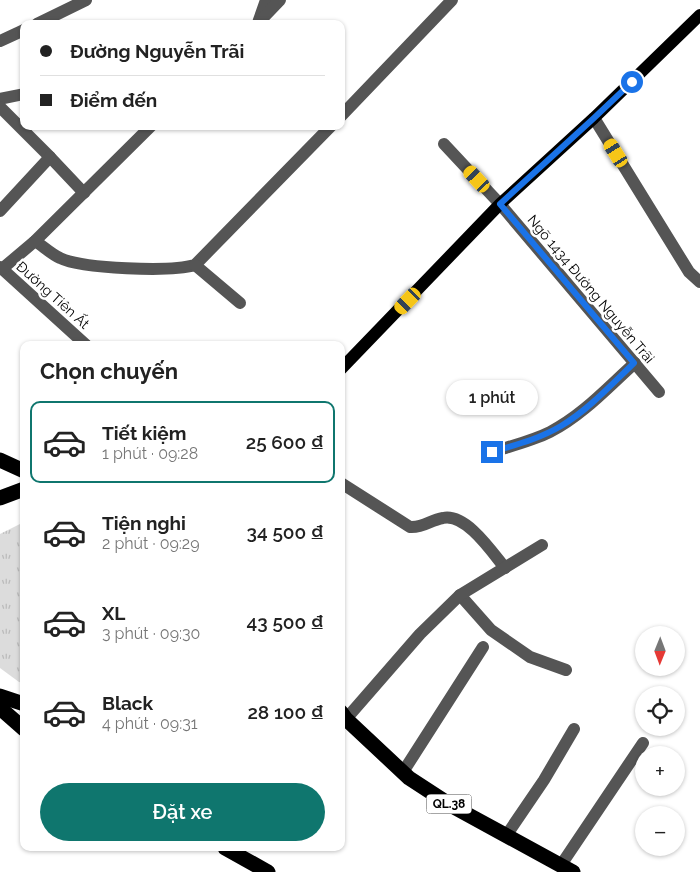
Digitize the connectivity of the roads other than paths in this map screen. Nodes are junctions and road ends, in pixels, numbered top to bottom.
1 (86, 0) edge
2 (266, 0) edge
3 (280, 0) edge
4 (452, 0) edge
5 (700, 15) edge
6 (45, 20) edge
7 (259, 20) edge
8 (261, 20) edge
9 (20, 32) edge
10 (0, 41) edge
11 (20, 95) edge
12 (0, 99) edge
13 (0, 107) edge
14 (345, 112) edge
15 (594, 118) junction
16 (20, 126) edge
17 (24, 130) edge
18 (147, 130) edge
19 (327, 130) edge
20 (444, 144) dead end
21 (50, 158) junction
22 (84, 193) junction
23 (500, 204) junction
24 (0, 211) edge
25 (35, 241) junction
26 (195, 265) junction
27 (1, 268) edge
28 (694, 269) edge
29 (700, 282) edge
30 (240, 303) dead end
31 (82, 341) edge
32 (634, 363) junction
33 (345, 365) edge
34 (659, 392) dead end
35 (492, 452) dead end
36 (0, 460) edge
37 (20, 469) edge
38 (345, 486) edge
39 (20, 490) edge
40 (0, 498) edge
41 (542, 545) dead end
42 (505, 568) junction
43 (460, 595) junction
44 (483, 647) dead end
45 (566, 670) dead end
46 (0, 696) edge
47 (20, 703) edge
48 (0, 708) edge
49 (345, 715) edge
50 (345, 717) edge
51 (20, 726) edge
52 (574, 729) dead end
53 (643, 743) dead end
54 (402, 772) junction
55 (506, 836) junction
56 (230, 851) edge
57 (567, 869) edge
58 (268, 872) edge

1 - 6 street
2 - 7 street
3 - 8 street
4 - 14 street
5 - 15 main road
9 - 10 street
11 - 12 street
13 - 16 street
15 - 23 main road
15 - 28 street
17 - 21 street
18 - 22 street
19 - 26 street
20 - 23 street, Ngõ 1434 Đường Nguyễn Trãi
21 - 22 street
21 - 24 street
22 - 25 street
23 - 32 street, Ngõ 1434 Đường Nguyễn Trãi
23 - 33 main road
25 - 26 street
25 - 27 street
26 - 30 street
27 - 31 street, Đường Tiên Ất
28 - 29 street
32 - 34 street, Ngõ 1434 Đường Nguyễn Trãi
32 - 35 street
36 - 37 highway
38 - 42 street
39 - 40 highway
41 - 42 street
42 - 43 street
43 - 45 street
43 - 49 street
44 - 54 street
46 - 47 highway
48 - 51 highway
50 - 54 highway, QL.38
52 - 55 street
53 - 57 street
54 - 55 highway, QL.38
55 - 57 highway, QL.38
56 - 58 highway

